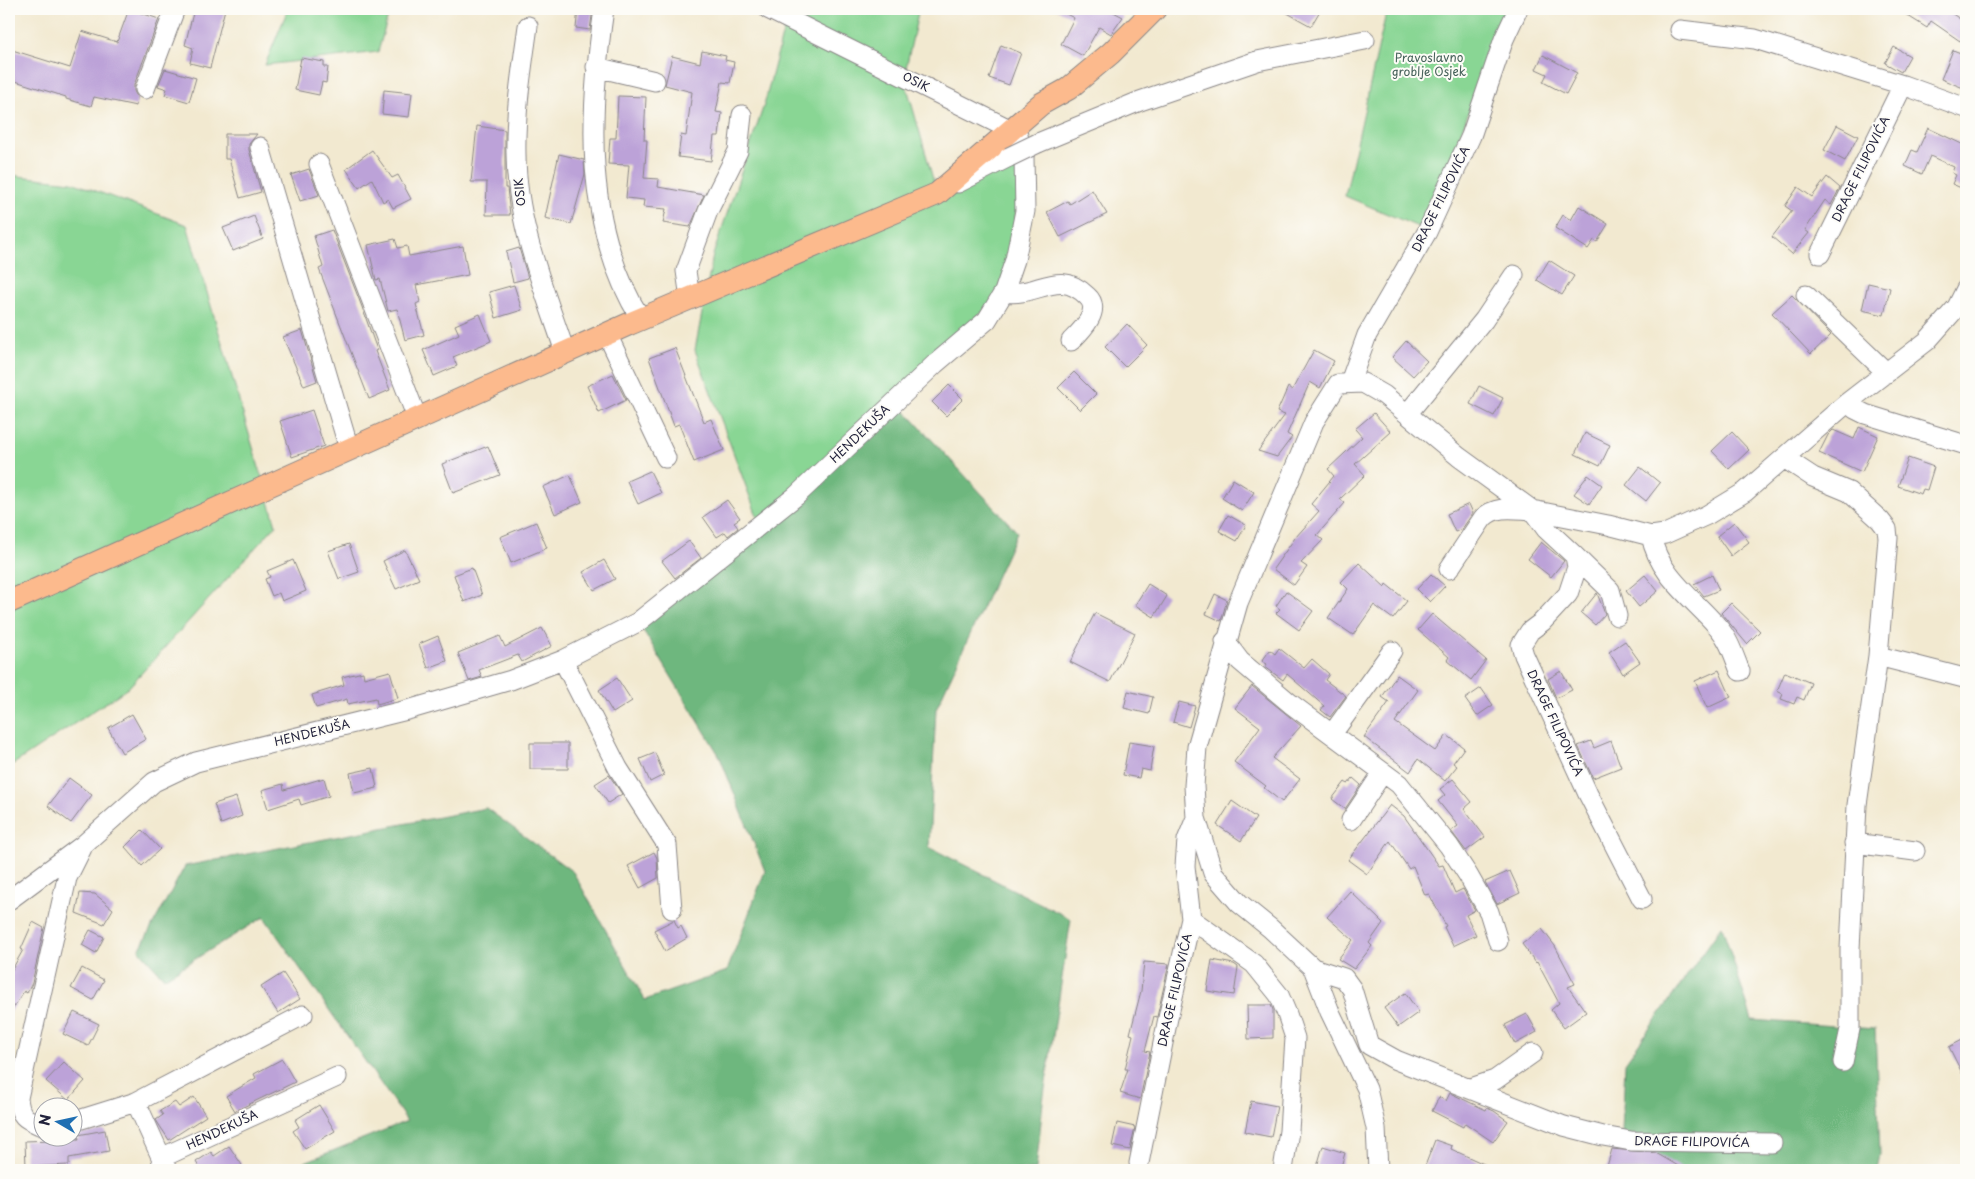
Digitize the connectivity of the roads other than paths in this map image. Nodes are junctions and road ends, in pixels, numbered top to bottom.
1 (176, 9) edge
2 (604, 9) edge
3 (768, 9) edge
4 (1155, 9) edge
5 (1518, 9) edge
6 (528, 26) dead end
7 (1680, 30) dead end
8 (1365, 40) dead end
9 (596, 67) junction
10 (655, 81) dead end
11 (1903, 85) junction
12 (145, 90) dead end
13 (1966, 108) edge
14 (742, 115) dead end
15 (1012, 127) junction
16 (260, 147) dead end
17 (319, 164) dead end
18 (937, 194) junction
19 (1820, 254) dead end
20 (1514, 275) dead end
21 (1966, 288) edge
22 (1004, 292) junction
23 (1806, 295) dead end
24 (690, 298) junction
25 (1962, 310) edge
26 (641, 319) junction
27 (607, 334) junction
28 (1071, 341) dead end
29 (565, 352) junction
30 (1887, 373) junction
31 (1350, 382) junction
32 (1848, 402) junction
33 (1408, 413) junction
34 (417, 418) junction
35 (1966, 445) edge
36 (349, 449) junction
37 (666, 458) dead end
38 (1784, 458) junction
39 (1532, 510) junction
40 (1651, 536) junction
41 (1575, 556) junction
42 (1449, 569) dead end
43 (9, 602) edge
44 (1617, 616) dead end
45 (1225, 641) junction
46 (1392, 652) dead end
47 (1878, 656) junction
48 (562, 660) junction
49 (1740, 671) dead end
50 (1964, 678) dead end
51 (1332, 734) junction
52 (1383, 772) junction
53 (1196, 818) junction
54 (1351, 820) dead end
55 (1854, 843) junction
56 (84, 845) junction
57 (1915, 850) dead end
58 (1642, 899) dead end
59 (9, 900) edge
60 (672, 909) dead end
61 (1191, 919) junction
62 (1498, 941) dead end
63 (1314, 968) junction
64 (303, 1015) dead end
65 (1533, 1052) dead end
66 (1843, 1062) dead end
67 (337, 1077) dead end
68 (1471, 1088) junction
69 (136, 1102) junction
70 (82, 1119) edge
71 (32, 1122) edge
72 (1772, 1143) dead end
73 (1139, 1163) dead end
74 (164, 1164) edge
75 (1282, 1170) edge
76 (1378, 1170) edge

1 - 12 street
2 - 9 street
3 - 15 street, OSIK
4 - 15 main road
5 - 31 street, DRAGE FILIPOVIĆA
6 - 29 street, OSIK
7 - 11 street
8 - 18 street, bridge
9 - 10 street
9 - 26 street
11 - 13 street
11 - 19 street, DRAGE FILIPOVIĆA
14 - 24 street
15 - 18 main road
15 - 22 street, HENDEKUŠA
16 - 36 street
17 - 34 street
18 - 24 main road
20 - 33 street
21 - 25 street
22 - 28 street
22 - 48 street, HENDEKUŠA
23 - 30 street
24 - 26 main road
25 - 30 street
26 - 27 main road
27 - 29 main road
27 - 37 street
29 - 34 main road
30 - 32 street
31 - 33 street
31 - 45 street, DRAGE FILIPOVIĆA
32 - 35 street
32 - 38 street
33 - 39 street
34 - 36 main road
36 - 43 main road
38 - 40 street
38 - 47 street
39 - 40 street
39 - 41 street
39 - 42 street
40 - 49 street
41 - 44 street
41 - 58 street, DRAGE FILIPOVIĆA
45 - 51 street
45 - 53 street, DRAGE FILIPOVIĆA
46 - 51 street
47 - 50 street
47 - 55 street
48 - 56 street, HENDEKUŠA
48 - 60 street
51 - 52 street
52 - 54 street
52 - 62 street
53 - 61 street, DRAGE FILIPOVIĆA
53 - 63 street, DRAGE FILIPOVIĆA
55 - 57 street
55 - 66 street
56 - 59 street, HENDEKUŠA
56 - 71 street, HENDEKUŠA
61 - 73 street, DRAGE FILIPOVIĆA
61 - 75 street
63 - 68 street, DRAGE FILIPOVIĆA
63 - 76 street, DRAGE FILIPOVIĆA
64 - 69 street
65 - 68 street
67 - 74 street, HENDEKUŠA
68 - 72 street, DRAGE FILIPOVIĆA
69 - 70 street
69 - 74 street, HENDEKUŠA

